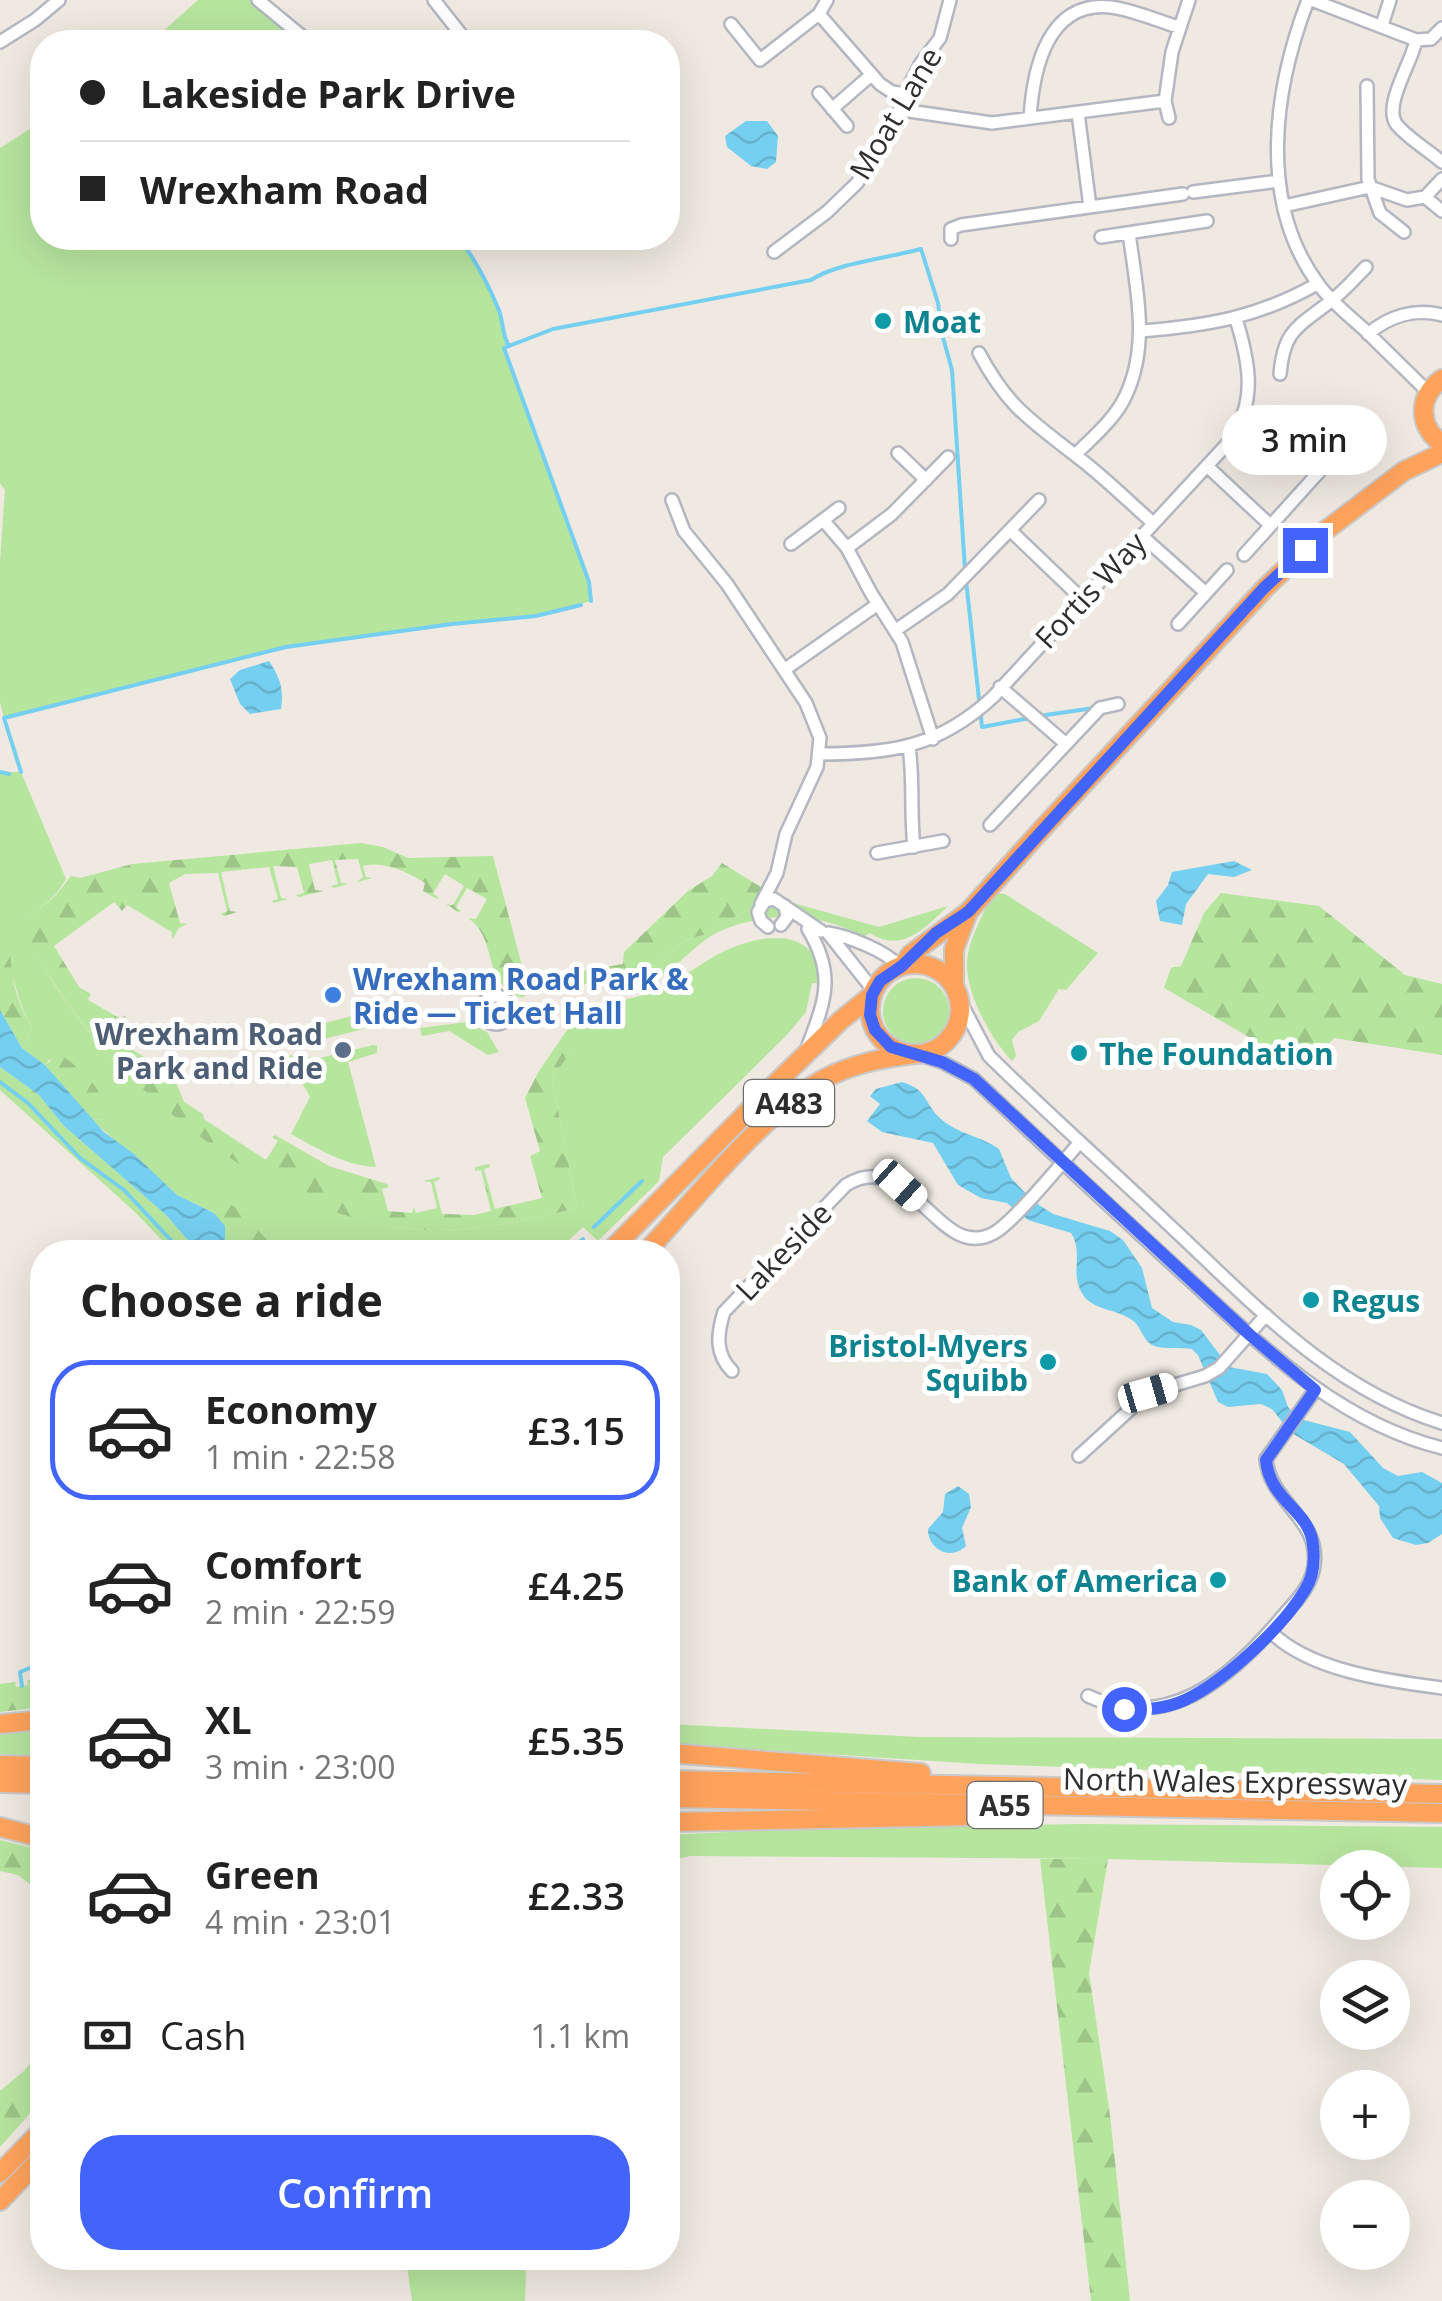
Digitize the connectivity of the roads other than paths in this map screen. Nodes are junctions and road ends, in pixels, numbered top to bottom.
1 (59, 0) edge
2 (258, 0) edge
3 (434, 0) edge
4 (828, 0) edge
5 (950, 0) edge
6 (1189, 0) edge
7 (1310, 0) edge
8 (1390, 0) edge
9 (819, 14) junction
10 (731, 24) dead end
11 (1382, 25) junction
12 (1178, 27) junction
13 (1442, 28) edge
14 (294, 30) edge
15 (458, 30) edge
16 (1416, 40) junction
17 (0, 42) edge
18 (871, 75) junction
19 (1367, 86) dead end
20 (819, 93) dead end
21 (905, 94) junction
22 (1166, 101) junction
23 (832, 109) junction
24 (902, 110) junction
25 (1078, 113) junction
26 (1030, 118) junction
27 (1169, 118) dead end
28 (847, 126) dead end
29 (1442, 162) edge
30 (1442, 179) edge
31 (1279, 182) junction
32 (1370, 186) junction
33 (1425, 197) junction
34 (1284, 206) junction
35 (1090, 207) junction
36 (1442, 210) edge
37 (1207, 222) dead end
38 (1404, 232) dead end
39 (1129, 233) junction
40 (1101, 236) dead end
41 (951, 239) dead end
42 (774, 252) dead end
43 (1366, 267) dead end
44 (1317, 284) junction
45 (1332, 300) junction
46 (1442, 314) edge
47 (1236, 319) junction
48 (1141, 332) junction
49 (1368, 334) junction
50 (979, 353) dead end
51 (1280, 374) dead end
52 (1435, 386) edge
53 (1425, 425) junction
54 (1442, 444) edge
55 (898, 452) dead end
56 (1442, 453) edge
57 (1075, 455) junction
58 (948, 456) dead end
59 (1207, 466) junction
60 (1404, 471) junction
61 (1318, 472) dead end
62 (926, 480) junction
63 (672, 500) dead end
64 (1039, 500) dead end
65 (839, 508) dead end
66 (824, 521) junction
67 (1153, 523) junction
68 (1269, 524) junction
69 (1011, 532) junction
70 (1141, 535) junction
71 (791, 544) dead end
72 (847, 548) junction
73 (1244, 555) dead end
74 (1227, 570) dead end
75 (1206, 594) junction
76 (1082, 598) junction
77 (878, 604) junction
78 (1178, 624) dead end
79 (896, 630) junction
80 (784, 670) junction
81 (1000, 688) junction
82 (1118, 704) dead end
83 (933, 739) junction
84 (1064, 743) junction
85 (909, 747) junction
86 (819, 754) junction
87 (990, 825) dead end
88 (943, 841) dead end
89 (914, 846) junction
90 (876, 854) dead end
91 (777, 873) junction
92 (783, 903) junction
93 (761, 904) junction
94 (968, 912) junction
95 (901, 966) junction
96 (873, 993) junction
97 (957, 993) junction
98 (915, 1054) junction
99 (805, 1055) junction
100 (1080, 1142) junction
101 (1062, 1162) junction
102 (621, 1240) edge
103 (657, 1240) edge
104 (1266, 1315) junction
105 (1250, 1335) junction
106 (732, 1371) dead end
107 (1315, 1390) junction
108 (1442, 1423) edge
109 (1442, 1448) edge
110 (1079, 1456) dead end
111 (1270, 1631) junction
112 (1442, 1688) edge
113 (1088, 1696) dead end
114 (30, 1721) edge
115 (0, 1724) edge
116 (680, 1753) edge
117 (0, 1765) edge
118 (30, 1766) edge
119 (680, 1780) edge
120 (0, 1784) edge
121 (30, 1784) edge
122 (1194, 1789) junction
123 (1442, 1794) edge
124 (680, 1798) edge
125 (1343, 1811) junction
126 (1442, 1813) edge
127 (680, 1822) edge
128 (0, 1827) edge
129 (30, 1835) edge
130 (30, 2142) edge
131 (30, 2170) edge
132 (0, 2173) edge
133 (0, 2201) edge

1 - 17 street
2 - 14 street
3 - 15 street
4 - 9 street
5 - 21 street, Moat Lane
6 - 12 street
7 - 11 street
7 - 31 street
8 - 11 street
9 - 10 street
9 - 18 street
11 - 16 street
12 - 22 street
12 - 26 street
13 - 16 street
16 - 29 street
18 - 21 street
18 - 23 street
19 - 32 street
20 - 23 street
21 - 24 street, Moat Lane
22 - 25 street
22 - 27 street
23 - 28 street
24 - 26 street
24 - 42 street, Moat Lane
25 - 26 street
25 - 35 street
30 - 33 street
31 - 34 street
31 - 35 street
32 - 33 street
32 - 34 street
32 - 38 street
33 - 36 street
34 - 44 street
35 - 41 street
37 - 39 street
39 - 40 street
39 - 48 street
43 - 45 street
44 - 45 street
44 - 47 street
45 - 49 street
45 - 51 street
46 - 49 street
47 - 48 street
47 - 59 street, Fortis Way
48 - 57 street
49 - 52 street
50 - 57 street
52 - 53 highway
53 - 54 highway
53 - 60 highway
55 - 62 street
56 - 60 highway
57 - 67 street
58 - 62 street
59 - 67 street, Fortis Way
59 - 68 street
60 - 94 highway
61 - 68 street
62 - 72 street
63 - 80 street
64 - 69 street
65 - 66 street
66 - 71 street
66 - 72 street
67 - 70 street, Fortis Way
68 - 73 street
69 - 76 street
69 - 79 street
70 - 75 street
70 - 76 street, Fortis Way
72 - 77 street
74 - 75 street
75 - 78 street
76 - 81 street, Fortis Way
77 - 79 street
77 - 80 street
79 - 83 street
80 - 86 street
81 - 83 street, Fortis Way
81 - 84 street
82 - 84 street
83 - 85 street, Fortis Way
84 - 87 street
85 - 86 street, Fortis Way
85 - 89 street
86 - 91 street
88 - 89 street
89 - 90 street
91 - 92 street
91 - 93 street
92 - 93 street
92 - 93 street
92 - 99 street
94 - 95 highway
94 - 97 highway
95 - 96 highway
95 - 96 street
95 - 97 highway
96 - 98 highway
96 - 99 highway, A483
97 - 98 highway
97 - 100 street
98 - 101 street
98 - 103 highway, A483
99 - 102 highway, A483
100 - 101 street, Lakeside
100 - 104 street
101 - 105 street
101 - 106 street, Lakeside
104 - 105 street
104 - 108 street
105 - 107 street
105 - 110 street
107 - 109 street
107 - 111 street
111 - 112 street
111 - 113 street
114 - 115 highway
116 - 122 highway
117 - 118 highway
119 - 122 highway, North Wales Expressway / A55
120 - 121 highway
122 - 123 highway, North Wales Expressway / A55
124 - 125 highway, North Wales Expressway / A55
125 - 126 highway, North Wales Expressway / A55
125 - 127 highway
128 - 129 highway
130 - 132 highway
131 - 133 highway

